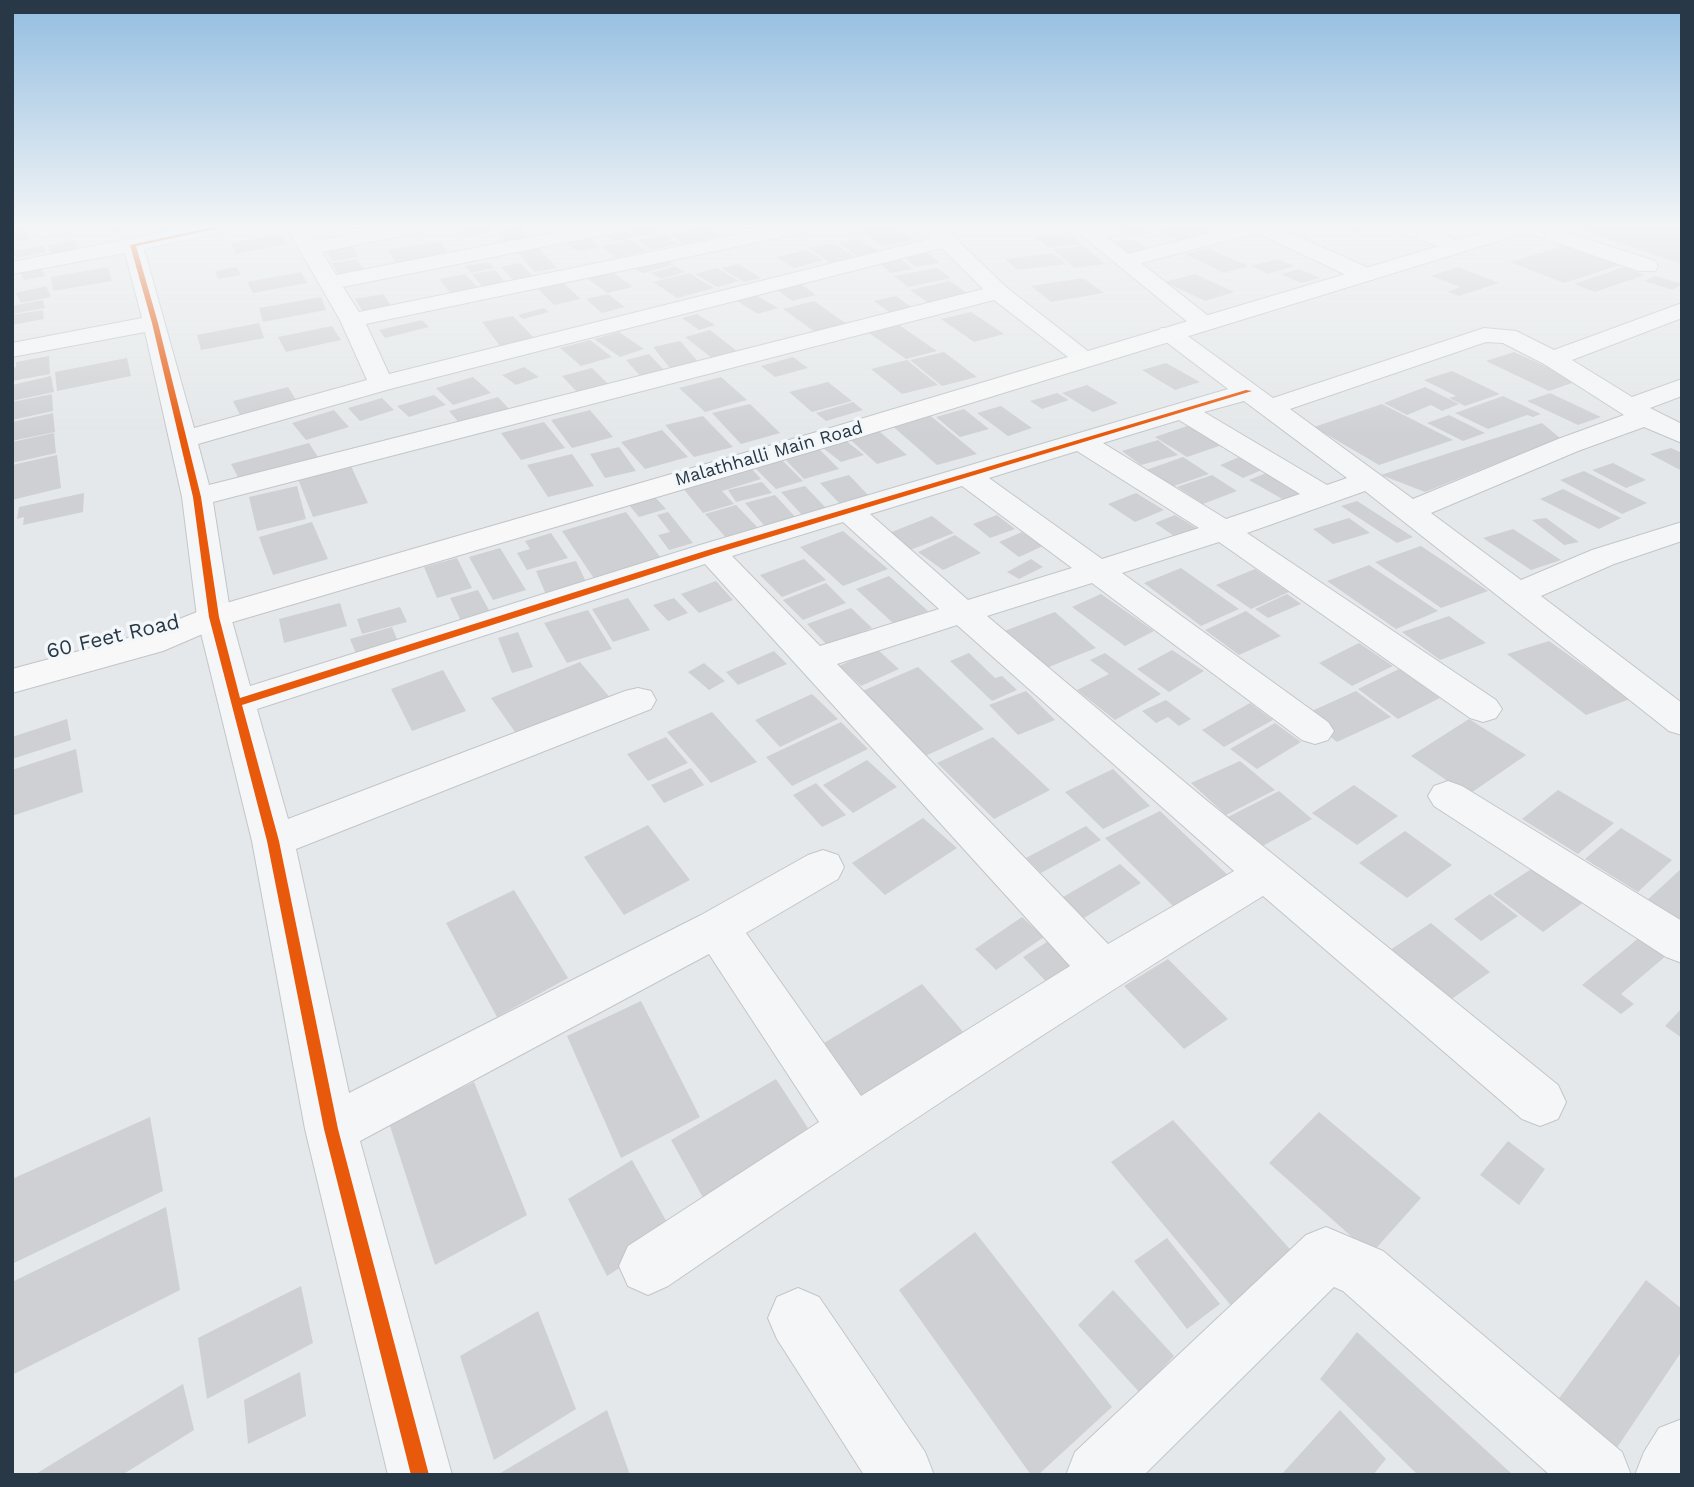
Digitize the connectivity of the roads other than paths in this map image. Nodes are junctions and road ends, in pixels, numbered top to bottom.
1 (147, 295) edge
2 (337, 295) edge
3 (471, 295) edge
4 (708, 295) edge
5 (985, 295) edge
6 (1002, 295) edge
7 (1168, 295) edge
8 (1296, 295) edge
9 (1682, 310) edge
10 (352, 320) junction
11 (155, 323) junction
12 (1202, 323) junction
13 (1169, 333) junction
14 (12, 350) edge
15 (1086, 359) junction
16 (1553, 359) junction
17 (381, 384) junction
18 (1682, 387) edge
19 (1258, 400) junction
20 (1183, 411) junction
21 (1636, 412) junction
22 (1682, 435) edge
23 (183, 440) junction
24 (1082, 442) junction
25 (965, 474) junction
26 (1366, 481) junction
27 (1324, 496) junction
28 (197, 498) junction
29 (849, 511) junction
30 (1410, 511) junction
31 (1224, 531) junction
32 (1682, 531) edge
33 (711, 552) junction
34 (1093, 570) junction
35 (1519, 593) junction
36 (960, 611) junction
37 (214, 617) junction
38 (813, 660) junction
39 (12, 661) edge
40 (12, 681) edge
41 (638, 700) dead end
42 (239, 702) junction
43 (1483, 709) dead end
44 (1676, 711) edge
45 (1315, 731) dead end
46 (1448, 796) dead end
47 (273, 841) junction
48 (823, 867) dead end
49 (1264, 874) junction
50 (717, 928) junction
51 (1682, 944) edge
52 (1103, 970) junction
53 (1541, 1102) dead end
54 (331, 1129) junction
55 (854, 1129) junction
56 (648, 1266) dead end
57 (798, 1318) dead end
58 (1682, 1451) edge
59 (419, 1475) edge
60 (902, 1475) edge
61 (1098, 1475) edge
62 (1599, 1475) edge
63 (1667, 1475) edge

1 - 11 street
2 - 10 street
3 - 10 street
4 - 17 street
5 - 28 street
6 - 15 street
7 - 12 street
8 - 12 main road, Malathhalli Main Road
9 - 16 street
10 - 17 street
11 - 14 street
11 - 23 street
12 - 13 main road, Malathhalli Main Road
13 - 15 main road, Malathhalli Main Road
13 - 19 street
15 - 37 main road, Malathhalli Main Road
16 - 19 street
16 - 21 street
17 - 23 street
18 - 21 street
19 - 20 street
19 - 26 street
20 - 24 street
20 - 27 street
21 - 22 street
21 - 30 street
23 - 28 street
24 - 25 street
24 - 31 street
25 - 29 street
25 - 34 street
26 - 27 street
26 - 30 street
27 - 31 street
28 - 37 street
29 - 33 street
29 - 36 street
30 - 35 street
31 - 34 street
31 - 43 street
32 - 35 street
33 - 38 street
33 - 42 street
34 - 36 street
34 - 45 street
35 - 44 street
36 - 38 street
36 - 49 street
37 - 39 main road, 60 Feet Road
37 - 40 main road, Malathhalli Main Road
37 - 42 street
38 - 52 street
41 - 47 street
42 - 47 street
46 - 51 street
47 - 54 street
48 - 50 street
49 - 52 street
49 - 53 street
50 - 54 street
50 - 55 street
52 - 55 street
54 - 59 street
55 - 56 street
57 - 60 street
58 - 63 street
61 - 62 street

